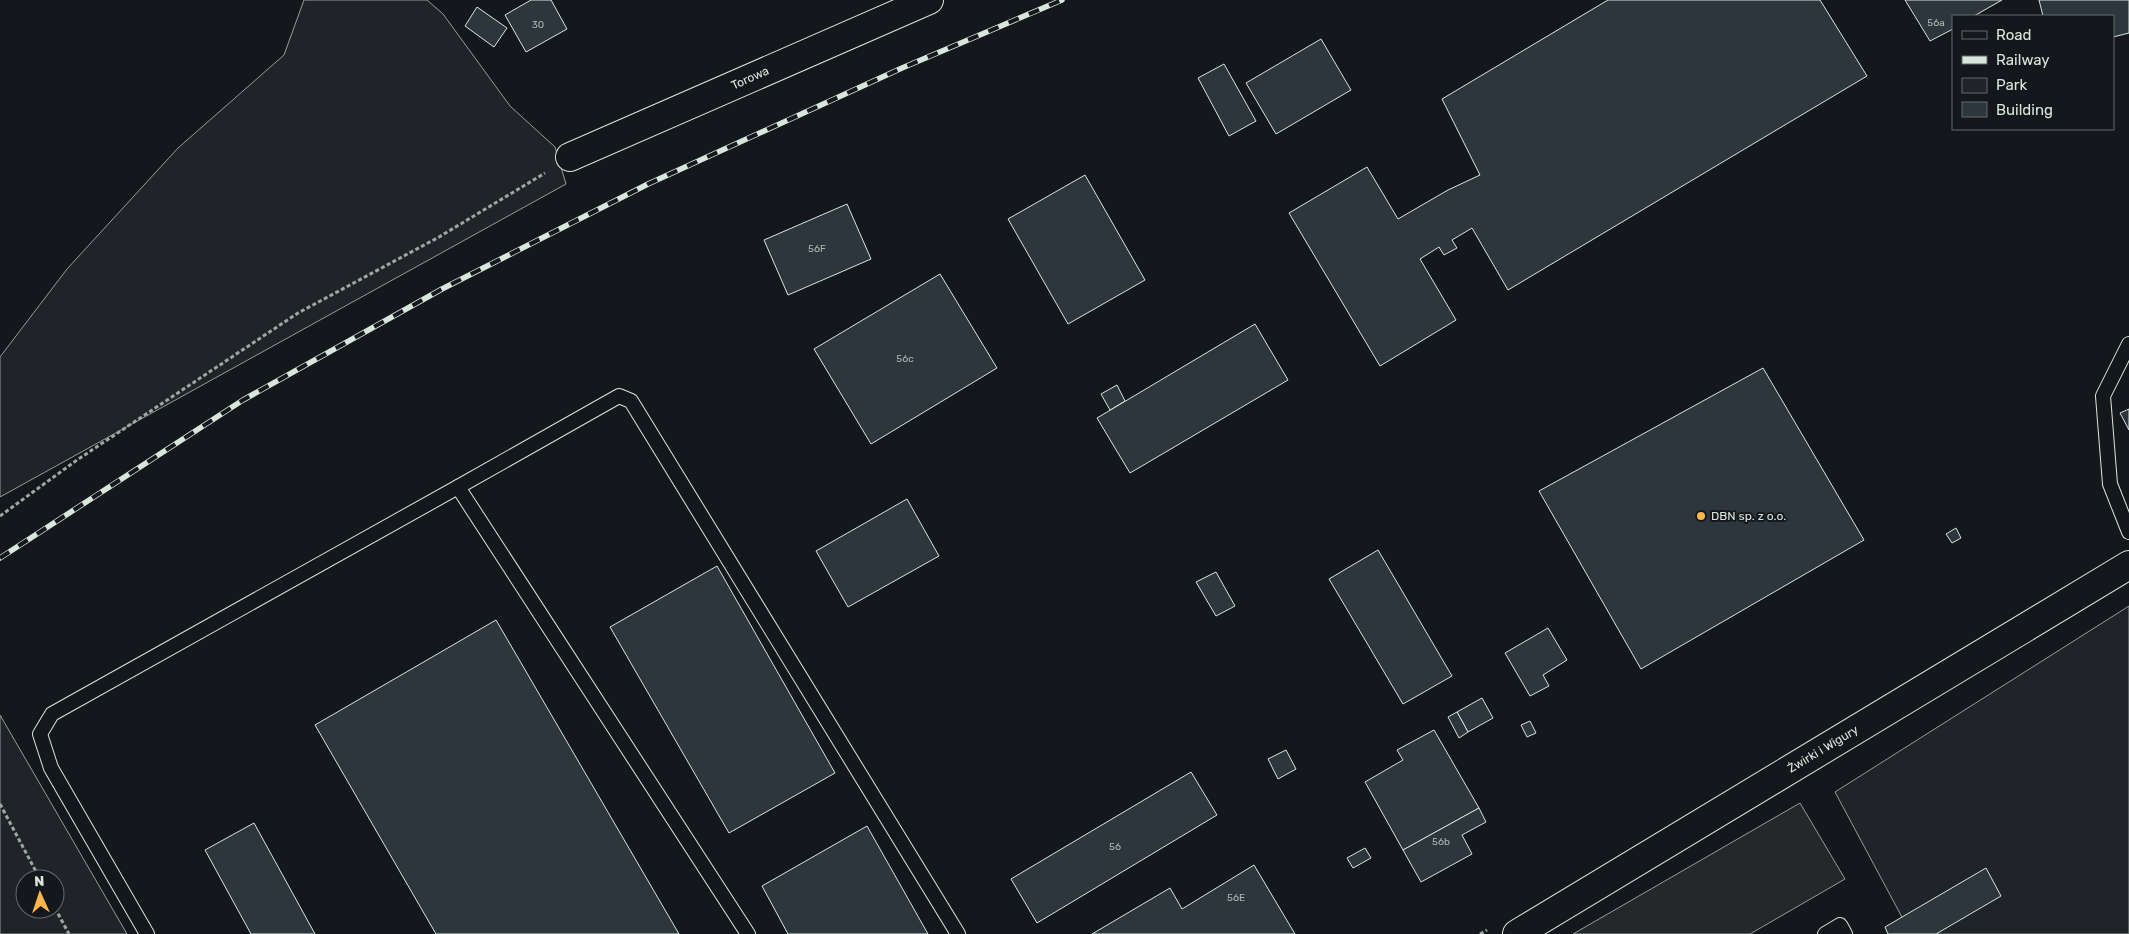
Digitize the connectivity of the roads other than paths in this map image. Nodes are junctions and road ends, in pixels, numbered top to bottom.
1 (929, 0) edge
2 (570, 157) road end
3 (2129, 344) edge
4 (458, 487) junction
5 (2129, 532) edge
6 (2129, 565) edge
7 (147, 934) edge
8 (748, 934) edge
9 (958, 934) edge
10 (1517, 934) edge
11 (1825, 934) edge
12 (1845, 934) edge

1 - 2 street, Torowa
3 - 5 lane
4 - 7 lane
4 - 8 lane
4 - 9 lane
6 - 10 street, Żwirki i Wigury
11 - 12 lane

